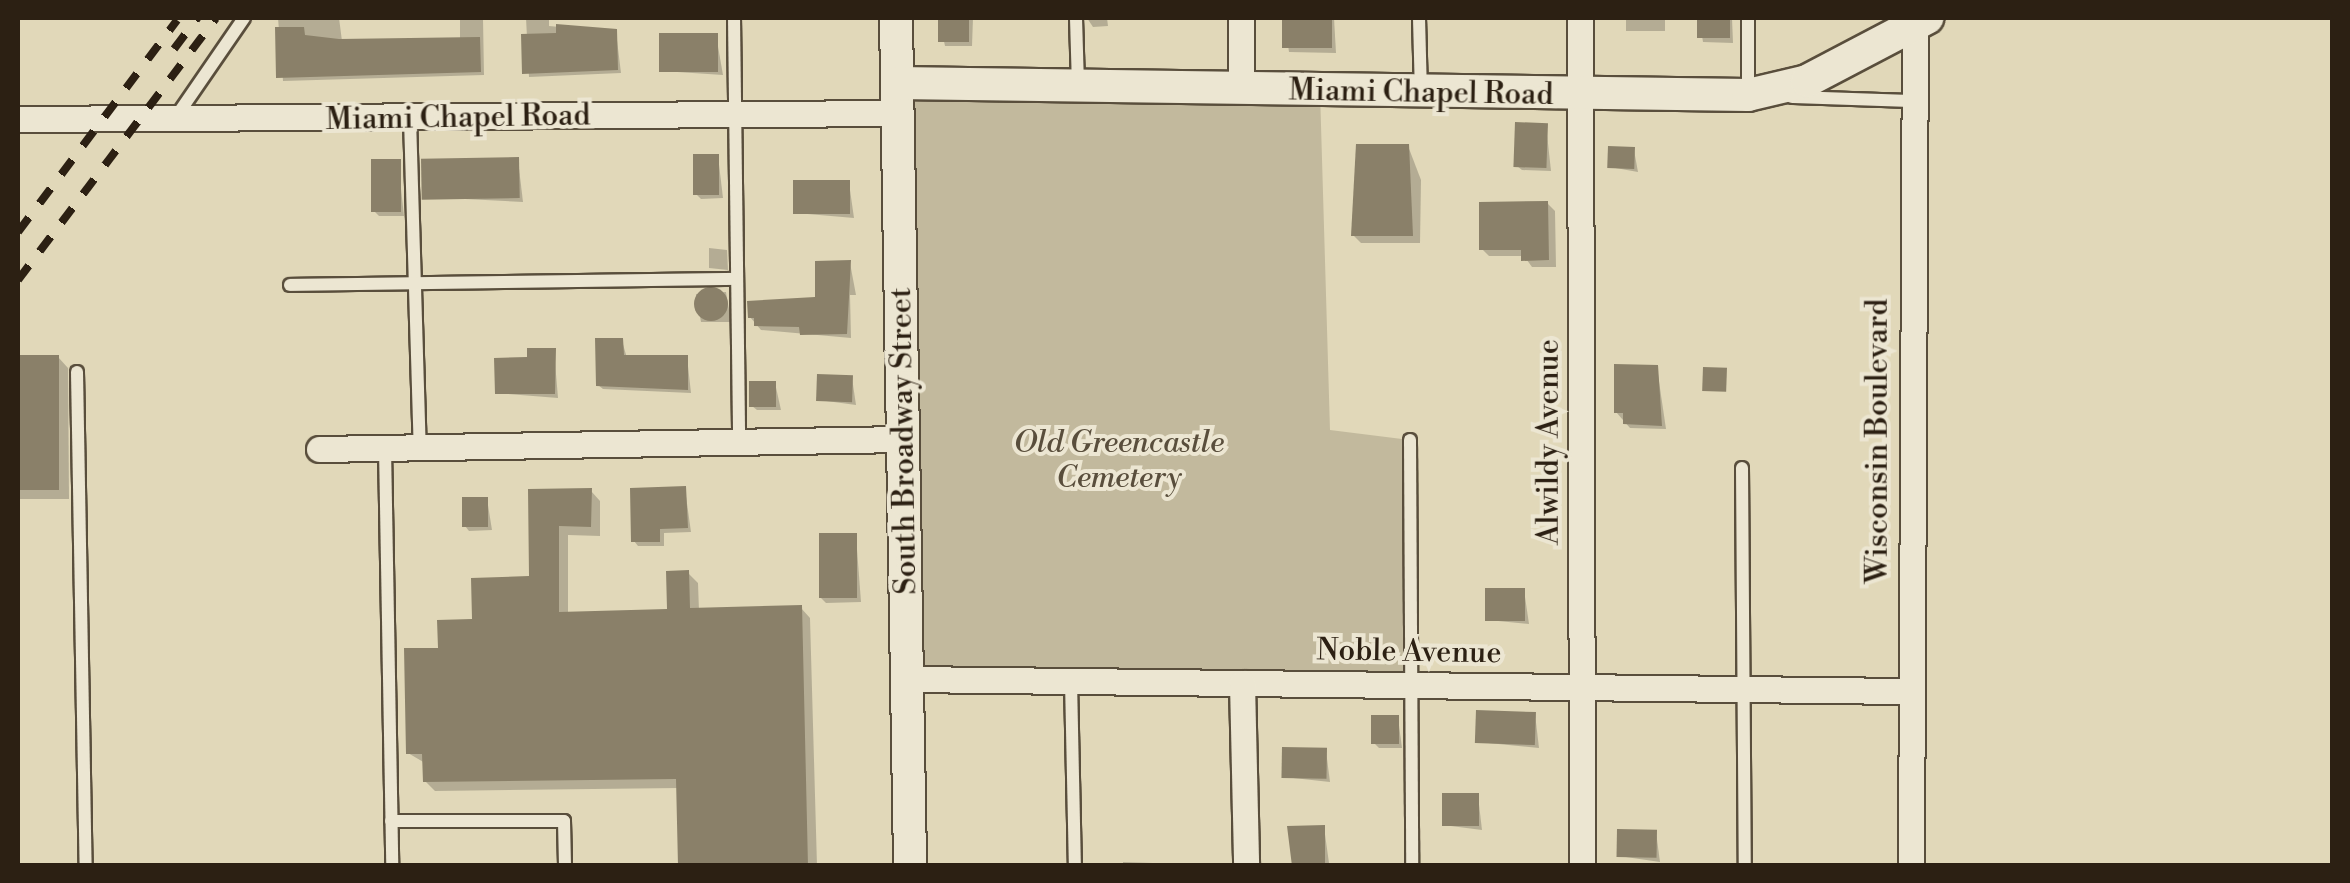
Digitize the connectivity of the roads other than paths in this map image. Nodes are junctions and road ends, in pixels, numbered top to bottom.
1 (244, 18) edge
2 (734, 18) edge
3 (896, 18) edge
4 (1076, 18) edge
5 (1241, 18) edge
6 (1420, 18) edge
7 (1580, 18) edge
8 (1748, 18) edge
9 (1919, 19) edge
10 (1078, 88) junction
11 (1241, 89) junction
12 (1422, 94) junction
13 (1748, 95) junction
14 (1580, 96) junction
15 (898, 98) junction
16 (1912, 102) junction
17 (736, 114) junction
18 (18, 119) edge
19 (410, 119) junction
20 (175, 120) junction
21 (737, 278) junction
22 (414, 283) junction
23 (290, 285) dead end
24 (77, 372) dead end
25 (905, 438) junction
26 (1410, 440) dead end
27 (739, 442) junction
28 (420, 447) junction
29 (385, 448) junction
30 (319, 449) dead end
31 (1742, 468) dead end
32 (908, 679) junction
33 (1071, 680) junction
34 (1242, 683) junction
35 (1412, 684) junction
36 (1582, 686) junction
37 (1746, 688) junction
38 (1909, 690) junction
39 (391, 821) junction
40 (86, 866) edge
41 (392, 866) edge
42 (565, 866) edge
43 (910, 866) edge
44 (1074, 866) edge
45 (1246, 866) edge
46 (1412, 866) edge
47 (1582, 866) edge
48 (1744, 866) edge
49 (1910, 866) edge

1 - 20 lane
2 - 17 lane
3 - 15 street, South Broadway Street
4 - 10 lane
5 - 11 street
6 - 12 lane
7 - 14 street, Alwildy Avenue
8 - 13 lane
9 - 13 street, Miami Chapel Road
9 - 16 street, Wisconsin Boulevard
10 - 11 street, Miami Chapel Road
10 - 15 street, Miami Chapel Road
11 - 12 street, Miami Chapel Road
12 - 14 street, Miami Chapel Road
13 - 14 street, Miami Chapel Road
13 - 16 lane
14 - 36 street, Alwildy Avenue
15 - 17 street, Miami Chapel Road
15 - 25 street, South Broadway Street
16 - 38 street, Wisconsin Boulevard
17 - 19 street, Miami Chapel Road
17 - 21 lane
18 - 20 street, Miami Chapel Road
19 - 20 street, Miami Chapel Road
19 - 22 lane
21 - 22 lane
21 - 27 lane
22 - 23 lane
22 - 28 lane
24 - 40 lane
25 - 27 street
25 - 32 street, South Broadway Street
26 - 35 lane
27 - 28 street
28 - 29 street
29 - 30 street
29 - 39 lane
31 - 37 lane
32 - 33 street, Noble Avenue
32 - 43 street, South Broadway Street
33 - 34 street, Noble Avenue
33 - 44 lane
34 - 35 street, Noble Avenue
34 - 45 street
35 - 36 street, Noble Avenue
35 - 46 lane
36 - 37 street, Noble Avenue
36 - 47 street, Alwildy Avenue
37 - 38 street, Noble Avenue
37 - 48 lane
38 - 49 street, Wisconsin Boulevard
39 - 41 lane
39 - 42 lane

